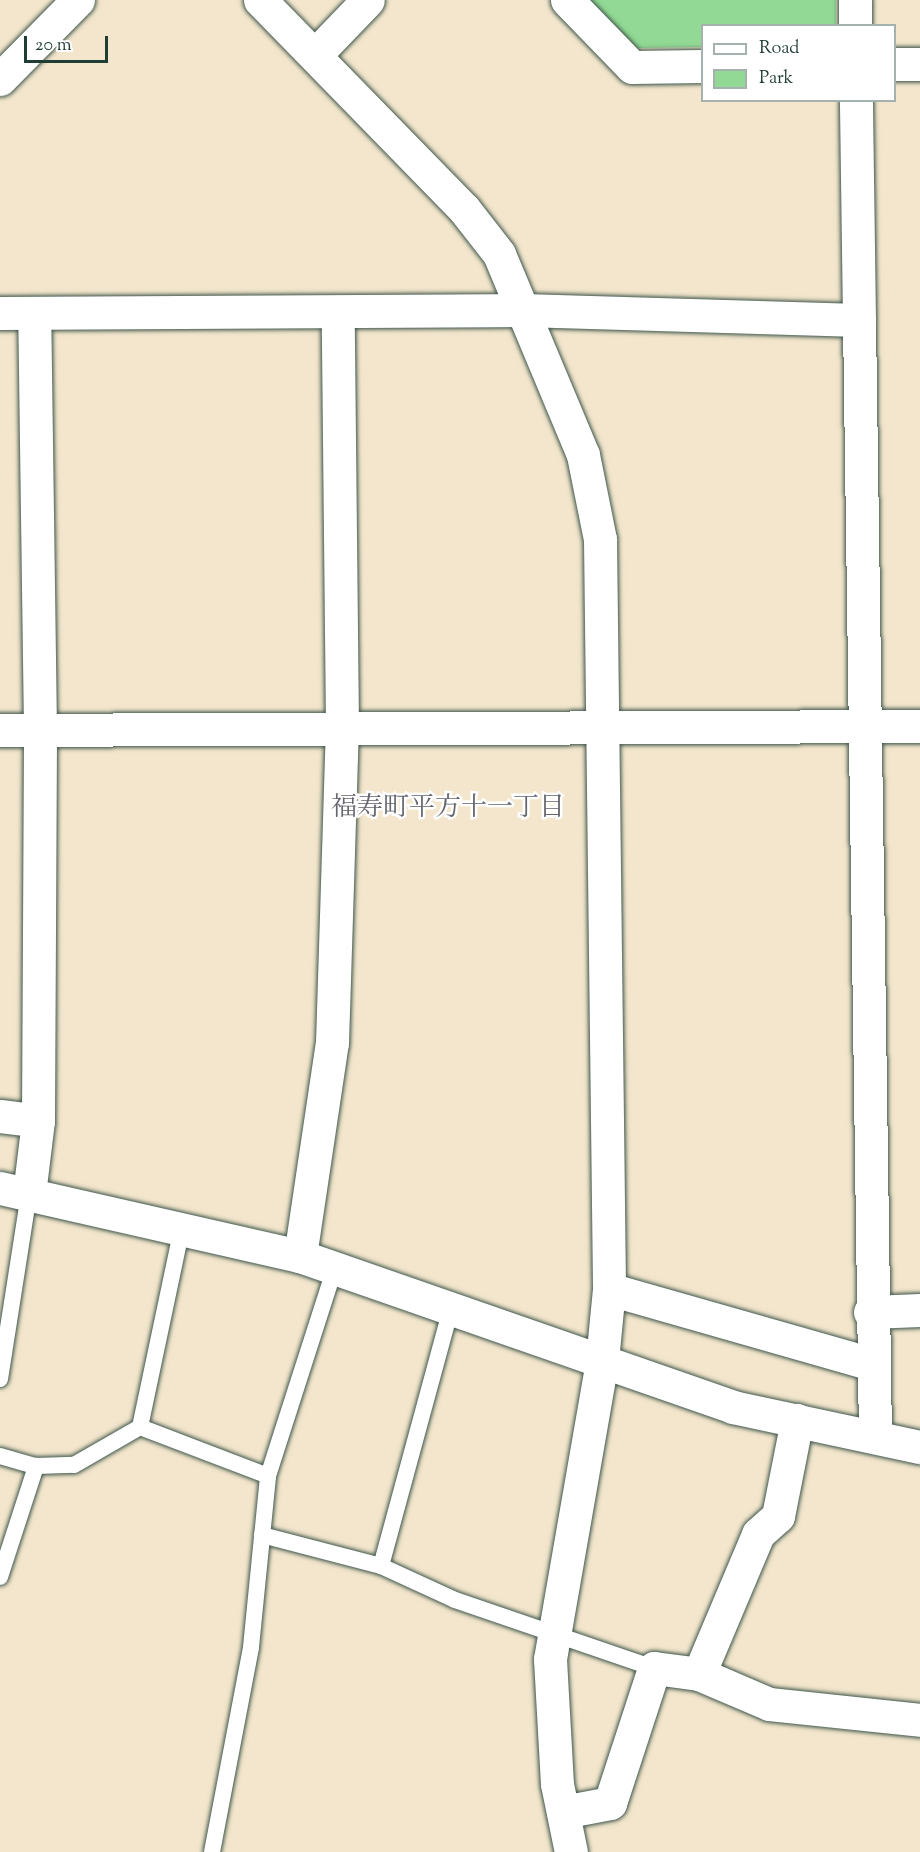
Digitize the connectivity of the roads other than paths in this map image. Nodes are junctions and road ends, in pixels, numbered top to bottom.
1 (78, 0) edge
2 (260, 0) edge
3 (368, 0) edge
4 (567, 0) edge
5 (855, 0) edge
6 (855, 24) edge
7 (315, 55) junction
8 (896, 64) edge
9 (920, 64) edge
10 (701, 66) edge
11 (0, 79) edge
12 (856, 102) edge
13 (523, 310) junction
14 (0, 313) edge
15 (33, 314) junction
16 (338, 314) junction
17 (859, 320) junction
18 (342, 726) junction
19 (920, 726) edge
20 (868, 727) junction
21 (40, 729) junction
22 (602, 729) junction
23 (0, 730) edge
24 (0, 1116) edge
25 (38, 1121) junction
26 (15, 1191) edge
27 (182, 1227) junction
28 (300, 1257) junction
29 (335, 1267) junction
30 (609, 1290) junction
31 (451, 1308) junction
32 (920, 1310) edge
33 (870, 1312) junction
34 (602, 1361) junction
35 (872, 1364) junction
36 (0, 1379) edge
37 (797, 1420) junction
38 (140, 1427) junction
39 (875, 1436) junction
40 (920, 1448) edge
41 (0, 1456) edge
42 (36, 1466) junction
43 (268, 1476) junction
44 (19, 1530) junction
45 (0, 1534) edge
46 (262, 1535) junction
47 (381, 1566) junction
48 (0, 1578) edge
49 (554, 1631) junction
50 (654, 1668) junction
51 (699, 1674) junction
52 (920, 1720) edge
53 (563, 1812) junction
54 (212, 1852) edge
55 (571, 1852) edge

1 - 11 street
2 - 7 street
3 - 7 street
4 - 10 street
5 - 6 street
7 - 13 street
8 - 9 street
12 - 17 street
13 - 16 street
13 - 17 street
13 - 22 street
14 - 15 street
15 - 16 street
15 - 21 street
16 - 18 street
17 - 20 street
18 - 21 street
18 - 22 street
18 - 28 street
19 - 20 street
20 - 22 street
20 - 33 street
21 - 23 street
21 - 25 street
22 - 30 street
24 - 25 street
25 - 26 street
26 - 27 street
26 - 36 lane
27 - 28 street
27 - 38 lane
28 - 29 street
29 - 31 street
29 - 43 lane
30 - 34 street
30 - 35 street
31 - 34 street
31 - 47 lane
32 - 33 street
33 - 35 street
34 - 37 street
34 - 49 street
35 - 39 street
37 - 39 street
37 - 51 street
38 - 42 lane
38 - 43 lane
39 - 40 street
41 - 42 lane
42 - 44 lane
43 - 46 lane
44 - 45 lane
44 - 48 lane
46 - 47 lane
46 - 54 lane
47 - 49 lane
49 - 50 lane
49 - 53 street
50 - 51 street
50 - 53 street
51 - 52 street
53 - 55 street

